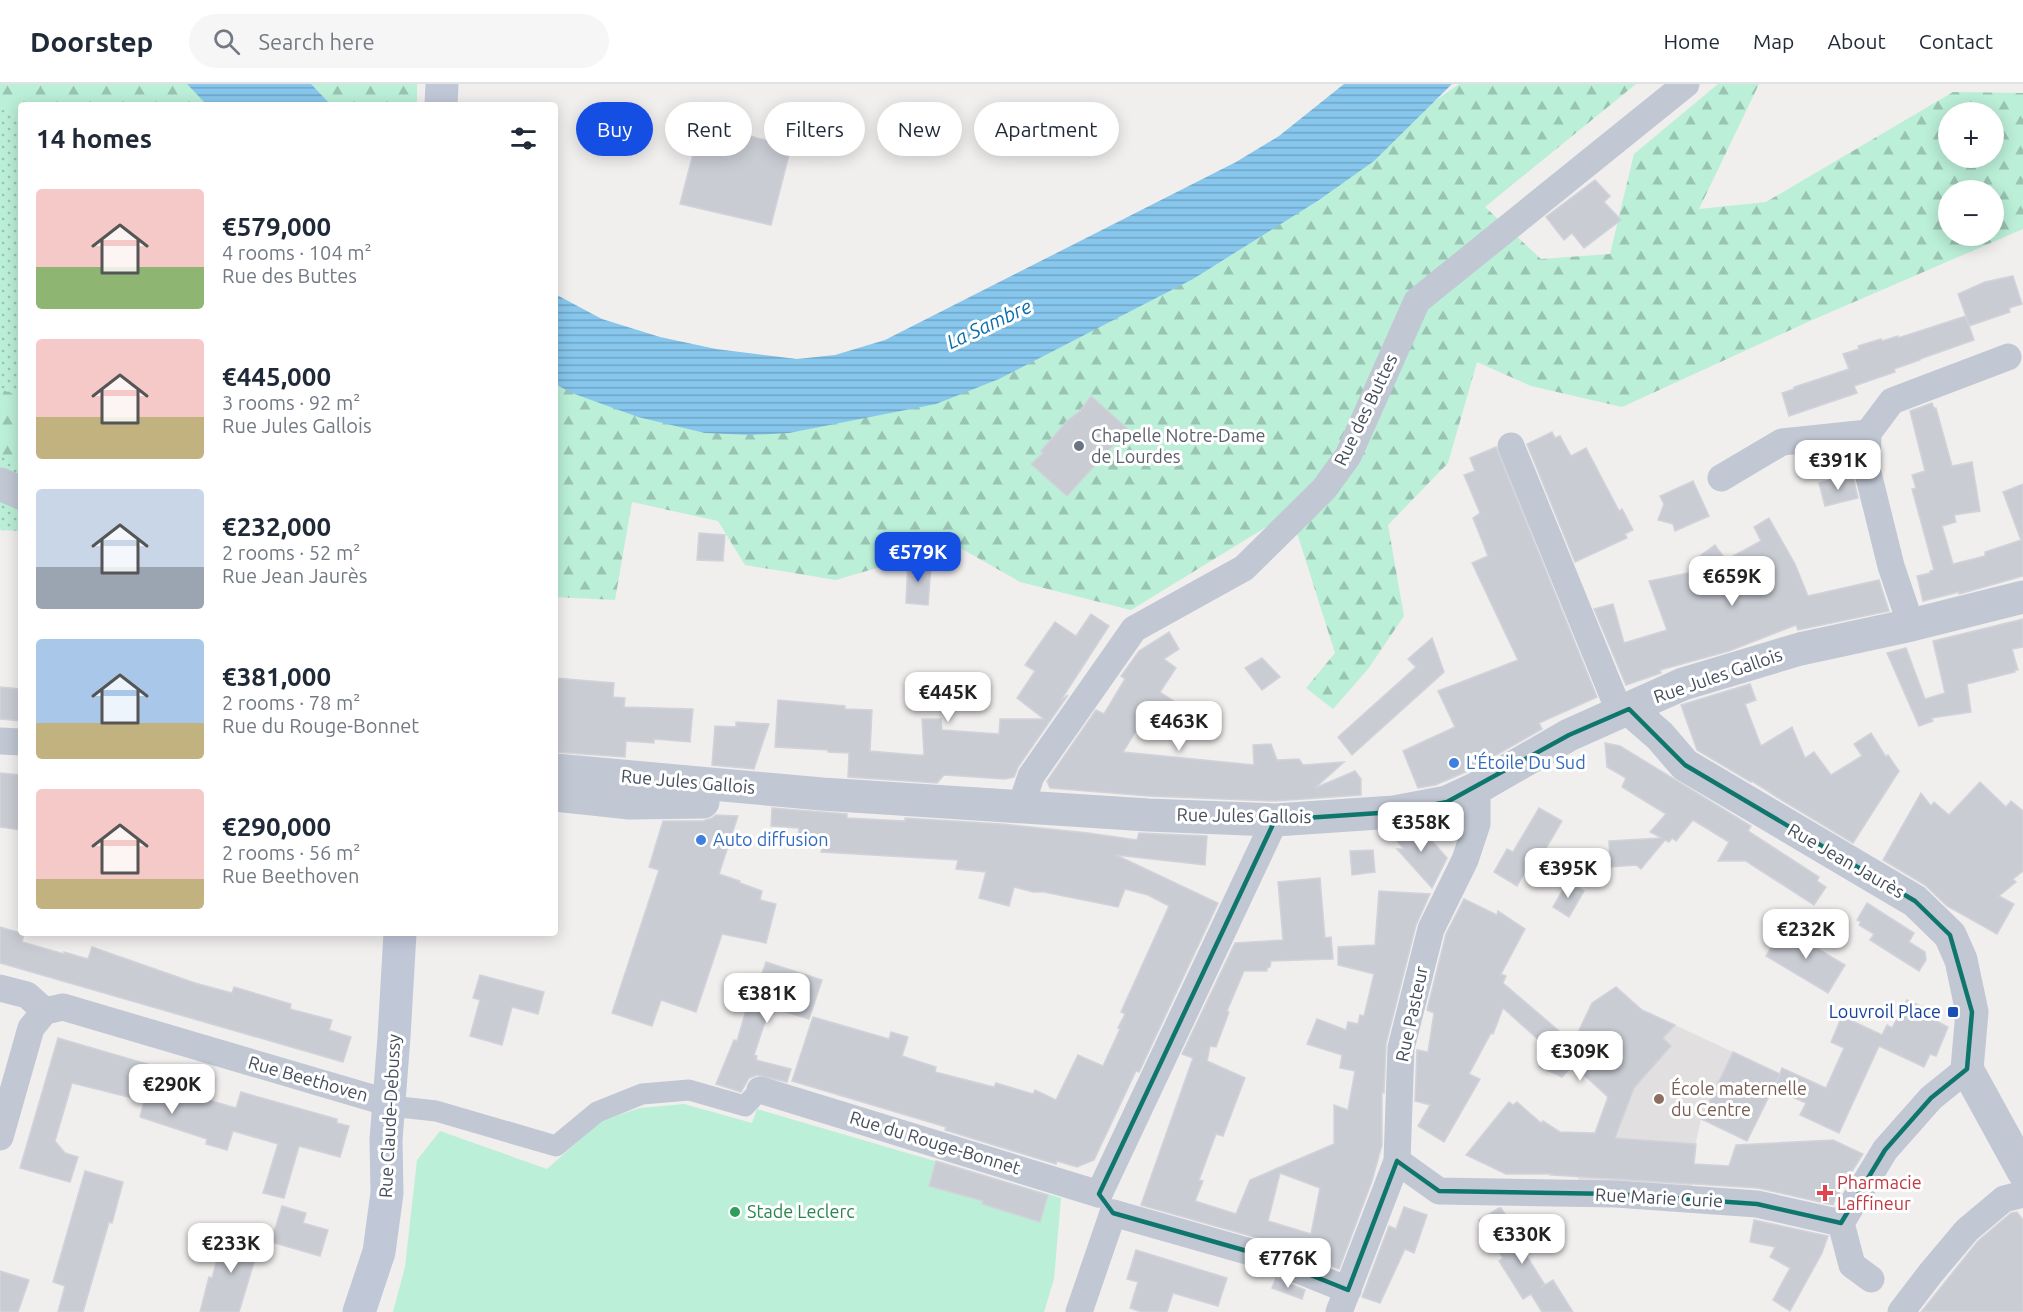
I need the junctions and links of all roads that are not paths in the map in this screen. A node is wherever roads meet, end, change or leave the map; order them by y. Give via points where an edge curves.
1 (442, 84) edge
2 (1686, 84) edge
3 (441, 102) edge
4 (2008, 357) dead end
5 (1868, 433) junction
6 (1511, 446) dead end
7 (1721, 478) dead end
8 (0, 482) edge
9 (18, 487) edge
10 (18, 491) edge
11 (2023, 597) edge
12 (1911, 625) junction
13 (1625, 711) junction
14 (0, 741) edge
15 (18, 742) edge
16 (561, 787) edge
17 (1477, 788) junction
18 (822, 794) junction
19 (1021, 806) junction
20 (1275, 820) junction
21 (400, 936) edge
22 (0, 988) edge
23 (45, 1011) junction
24 (1967, 1070) junction
25 (760, 1090) joint
26 (389, 1103) junction
27 (0, 1137) edge
28 (1396, 1161) junction
29 (2023, 1174) edge
30 (1106, 1203) junction
31 (1841, 1223) junction
32 (1870, 1279) dead end
33 (1343, 1301) edge
34 (356, 1307) edge
35 (1079, 1312) edge
36 (1901, 1312) edge

1 - 3 main road
2 - 19 street, Rue des Buttes via 1417,301 1348,456 1324,489 1244,568 1134,629 1031,776
4 - 5 street via 1892,401
5 - 7 street via 1782,442
5 - 12 street via 1867,469 1891,566
6 - 13 street, Rue Jean Jaurès
8 - 9 street
8 - 10 street
11 - 12 street, Rue Jules Gallois
12 - 13 street, Rue Jules Gallois via 1750,663 1683,684
13 - 17 street, Rue Jules Gallois via 1569,735
13 - 24 street, Rue Jean Jaurès via 1660,736 1685,765 1915,901 1950,935 1961,960 1972,1012
14 - 15 street
16 - 18 street, Rue Jules Gallois via 720,785
16 - 18 street, Rue Jules Gallois via 630,803
17 - 20 street, Rue Jules Gallois via 1447,802 1394,812
17 - 28 street, Rue Pasteur via 1477,824 1465,860 1431,929 1401,1048
18 - 19 street, Rue Jules Gallois
19 - 20 street, Rue Jules Gallois
20 - 30 street
21 - 26 main road, Rue Claude-Debussy
22 - 23 street via 27,995
23 - 26 street, Rue Beethoven via 63,1007
23 - 27 street via 31,1028
24 - 29 street
24 - 31 street via 1930,1098 1885,1150
25 - 26 street, Rue du Rouge-Bonnet via 745,1106 689,1090 642,1094 597,1112 556,1146 436,1111
25 - 30 street, Rue du Rouge-Bonnet
26 - 34 main road, Rue Claude-Debussy via 387,1193 379,1252
28 - 31 street, Rue Marie Curie via 1439,1191 1616,1194 1757,1204
28 - 33 street, Rue Pasteur
29 - 36 street via 2004,1199 1967,1230
30 - 33 street, Rue du Rouge-Bonnet via 1261,1255
30 - 35 street
31 - 32 street via 1852,1264

